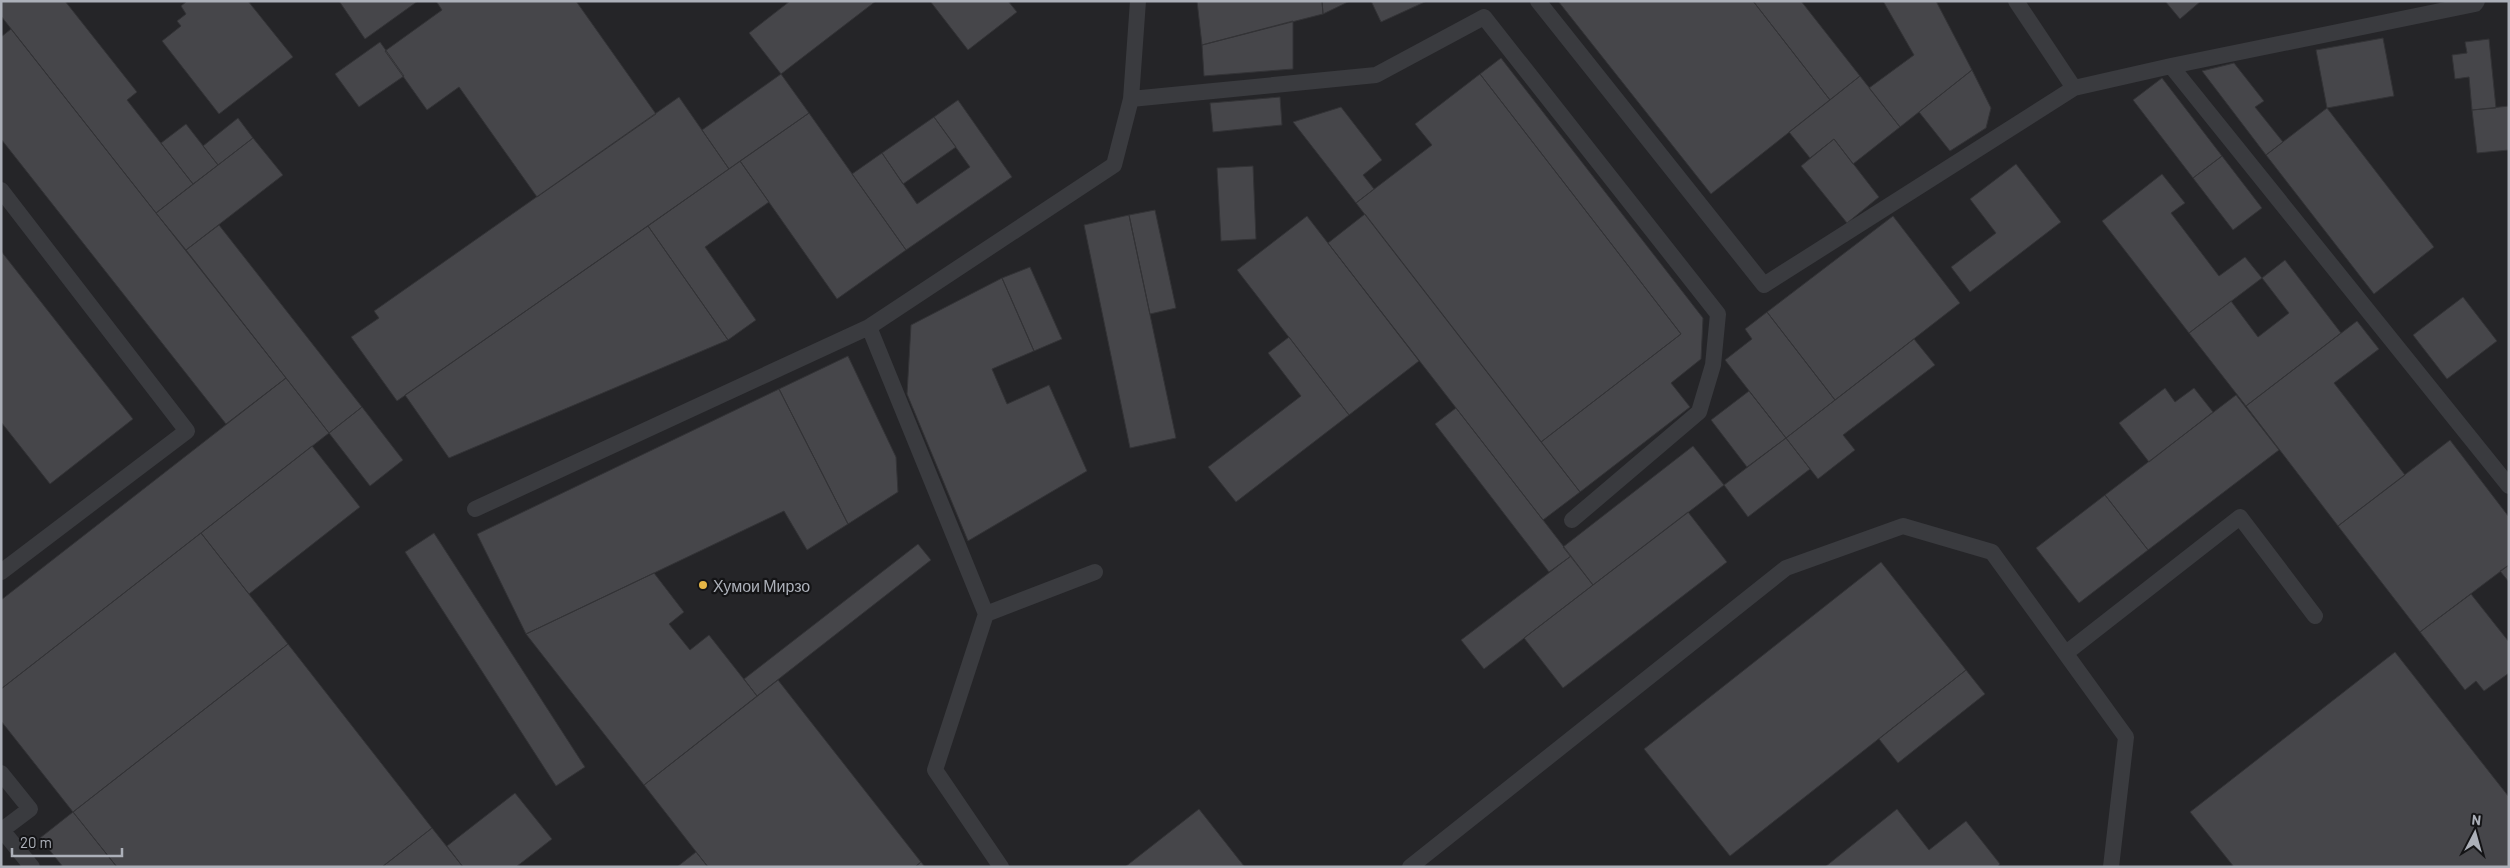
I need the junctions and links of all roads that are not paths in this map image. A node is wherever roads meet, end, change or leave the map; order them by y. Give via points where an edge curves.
1 (1138, 1) edge
2 (1538, 1) edge
3 (2016, 1) edge
4 (2478, 1) edge
5 (2171, 66) junction
6 (2074, 88) junction
7 (1131, 99) junction
8 (1, 190) edge
9 (869, 326) junction
10 (2509, 486) edge
11 (475, 509) dead end
12 (1572, 520) dead end
13 (1, 572) edge
14 (1095, 572) dead end
15 (986, 614) junction
16 (2315, 616) dead end
17 (2066, 654) junction
18 (3, 778) edge
19 (32, 867) edge
20 (1001, 867) edge
21 (1410, 867) edge
22 (2111, 867) edge

1 - 7 lane
2 - 6 lane via 1764,285
3 - 6 lane
4 - 5 lane
5 - 6 lane
5 - 10 lane
7 - 9 lane via 1114,165
7 - 12 lane via 1376,75 1484,16 1718,314 1713,365 1699,412
8 - 13 lane via 187,431
9 - 11 lane
9 - 15 lane
14 - 15 lane
15 - 20 lane via 935,770
16 - 17 lane via 2240,517
17 - 21 lane via 1992,552 1903,526 1786,568
17 - 22 lane via 2126,737
18 - 19 lane via 30,809 2,830

